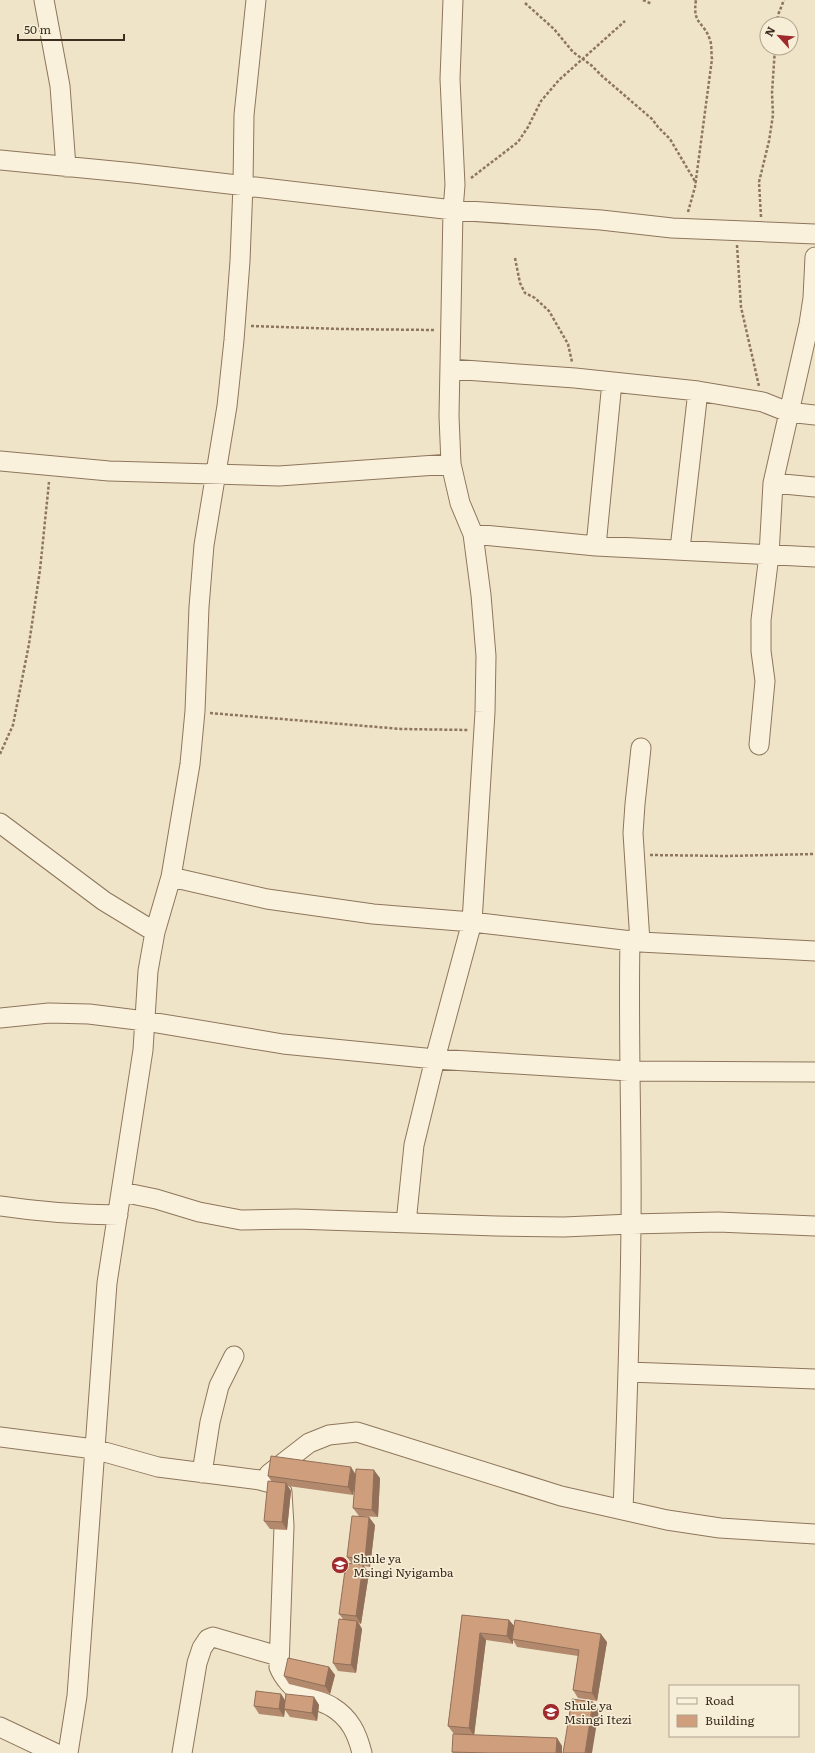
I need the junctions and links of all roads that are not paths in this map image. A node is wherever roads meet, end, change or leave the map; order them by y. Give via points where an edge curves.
1 (44, 0) edge
2 (256, 0) edge
3 (453, 0) edge
4 (0, 160) edge
5 (66, 167) junction
6 (244, 185) junction
7 (454, 201) junction
8 (815, 234) edge
9 (815, 257) edge
10 (450, 368) junction
11 (612, 382) junction
12 (698, 391) junction
13 (788, 412) junction
14 (815, 415) edge
15 (0, 461) edge
16 (451, 464) junction
17 (216, 474) junction
18 (774, 483) junction
19 (815, 487) edge
20 (473, 534) junction
21 (596, 546) junction
22 (680, 549) junction
23 (769, 555) junction
24 (815, 557) edge
25 (759, 745) dead end
26 (641, 748) dead end
27 (0, 822) edge
28 (170, 877) junction
29 (472, 922) junction
30 (155, 932) junction
31 (635, 941) junction
32 (815, 951) edge
33 (0, 1018) edge
34 (145, 1021) junction
35 (435, 1059) junction
36 (629, 1071) junction
37 (815, 1072) edge
38 (122, 1192) junction
39 (0, 1206) edge
40 (118, 1215) junction
41 (406, 1223) junction
42 (631, 1224) junction
43 (815, 1226) edge
44 (234, 1356) dead end
45 (628, 1372) junction
46 (815, 1378) edge
47 (0, 1437) edge
48 (94, 1449) junction
49 (202, 1473) junction
50 (260, 1480) junction
51 (623, 1508) junction
52 (815, 1534) edge
53 (278, 1656) junction
54 (0, 1727) edge
55 (55, 1753) edge
56 (68, 1753) edge
57 (182, 1753) edge
58 (362, 1753) edge

1 - 5 street via 60,86
2 - 6 street via 244,115
3 - 7 street via 450,79
4 - 5 street
5 - 6 street
6 - 7 street
6 - 17 street via 235,325
7 - 8 street via 684,228
7 - 10 street
9 - 13 street via 809,324 802,362
10 - 11 street
10 - 16 street
11 - 12 street
11 - 21 street
12 - 13 street via 763,402
12 - 22 street
13 - 14 street
13 - 18 street
15 - 17 street via 109,471
16 - 17 street via 279,476
16 - 20 street via 460,503
17 - 28 street via 204,545 190,764
18 - 19 street
18 - 23 street
20 - 21 street
20 - 29 street via 486,656
21 - 22 street
22 - 23 street
23 - 24 street
23 - 25 street via 761,620 761,651 765,681
26 - 31 street via 633,833 636,855
27 - 30 street via 104,901
28 - 29 street via 268,899 373,914
28 - 30 street
29 - 31 street
29 - 35 street
30 - 34 street via 148,971
31 - 32 street
31 - 36 street
33 - 34 street via 49,1012
34 - 35 street via 283,1044
34 - 38 street
35 - 36 street
35 - 41 street via 414,1145
36 - 37 street
36 - 42 street
38 - 40 street
38 - 41 street via 241,1220
39 - 40 street via 40,1212
40 - 48 street via 107,1283
41 - 42 street via 564,1227
42 - 43 street via 718,1222
42 - 45 street
44 - 49 street via 219,1386
45 - 46 street
45 - 51 street
47 - 48 street
48 - 49 street via 158,1467
48 - 56 street via 77,1696
49 - 50 street
50 - 51 street via 309,1443 329,1435 358,1432 561,1496
50 - 53 street via 271,1483 282,1492 284,1565
51 - 52 street via 667,1520 720,1528
53 - 57 street via 213,1637 208,1639 197,1663
53 - 58 street via 278,1667 294,1688 303,1695 331,1706 352,1725
54 - 55 street

